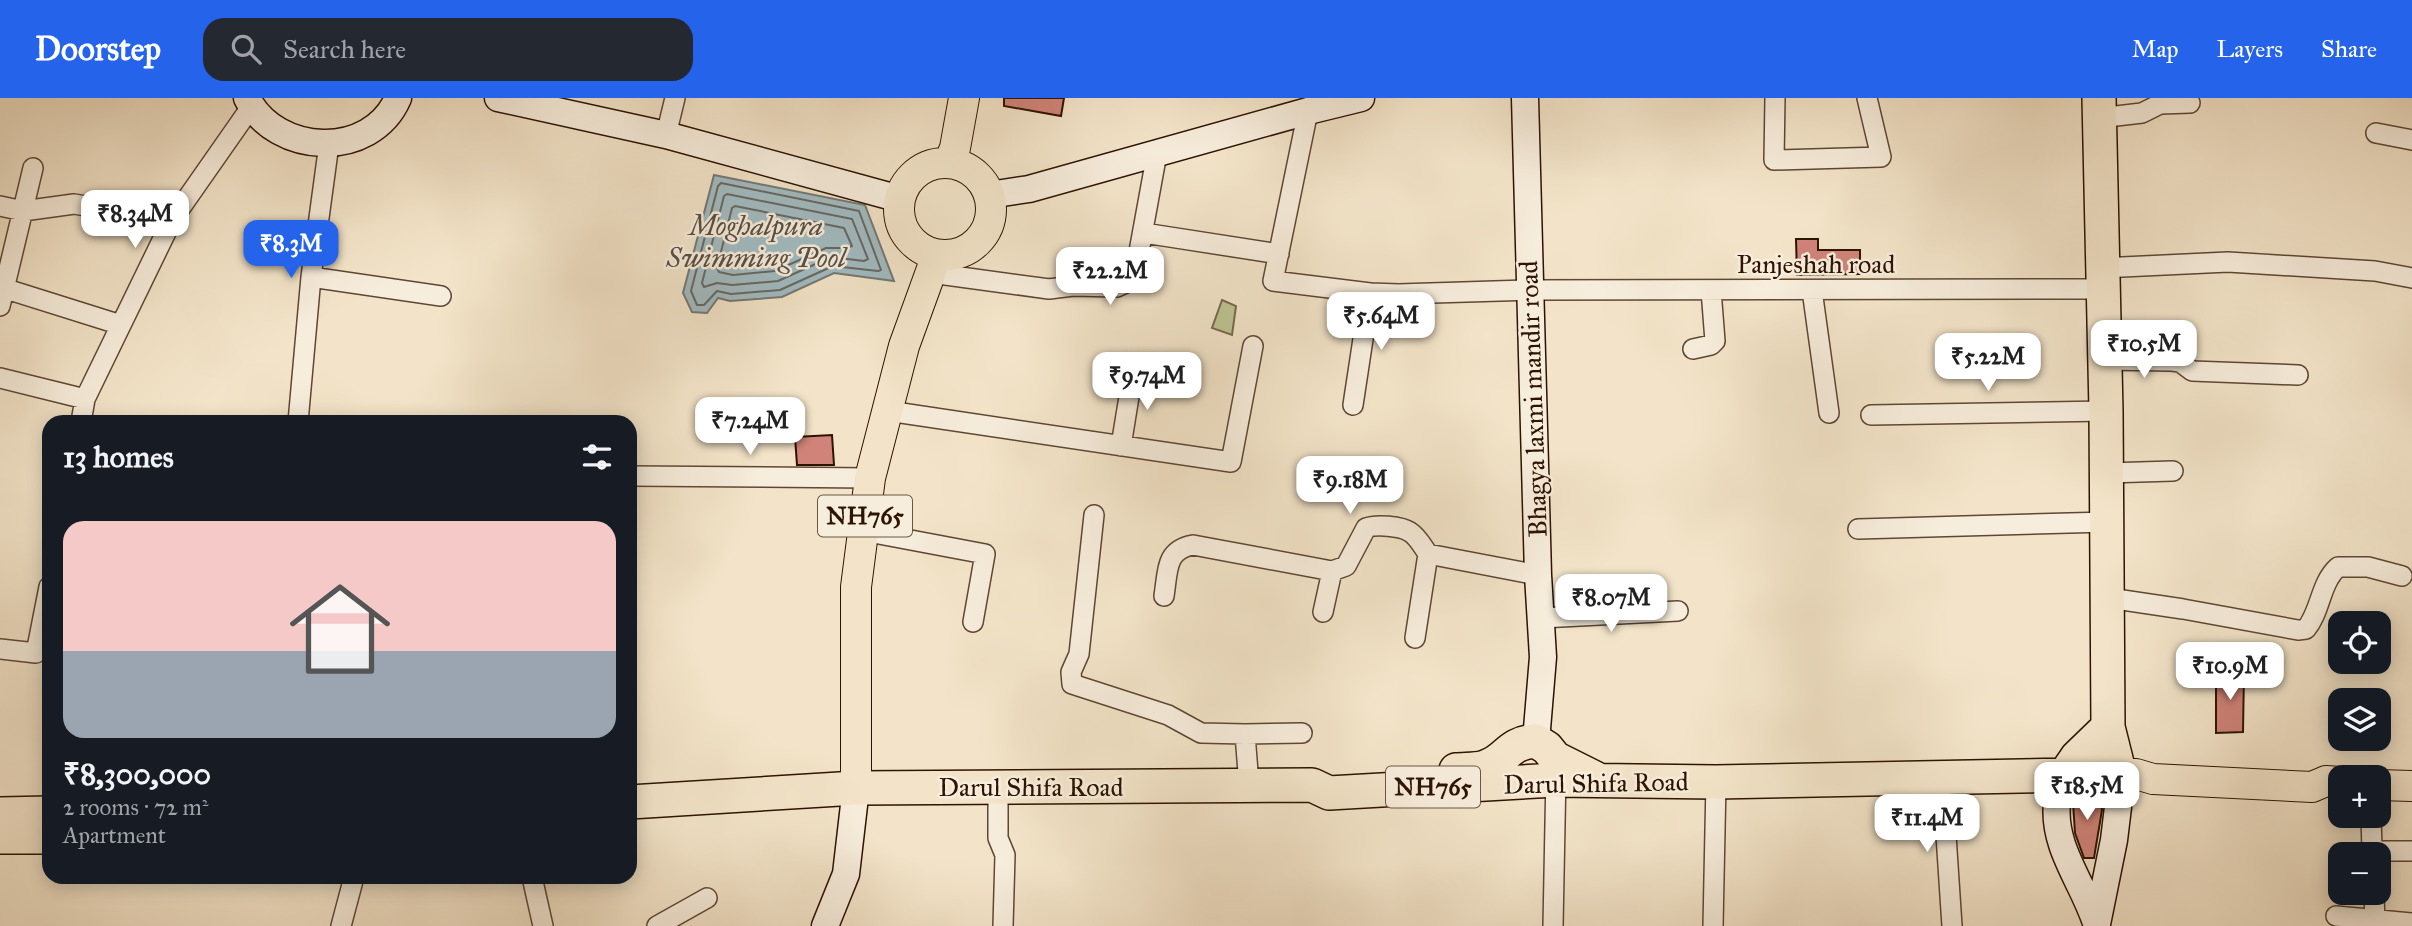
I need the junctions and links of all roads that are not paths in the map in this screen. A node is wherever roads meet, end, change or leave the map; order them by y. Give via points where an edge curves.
1 (398, 98) edge
2 (498, 98) edge
3 (676, 98) edge
4 (964, 98) edge
5 (1361, 98) edge
6 (1525, 98) edge
7 (1775, 98) edge
8 (1867, 98) edge
9 (249, 102) edge
10 (2190, 103) dead end
11 (2099, 108) edge
12 (1308, 111) junction
13 (2376, 133) dead end
14 (666, 135) junction
15 (2412, 140) edge
16 (329, 144) junction
17 (1157, 153) junction
18 (949, 163) junction
19 (33, 168) dead end
20 (989, 195) junction
21 (900, 199) junction
22 (0, 206) edge
23 (23, 211) junction
24 (172, 220) junction
25 (1144, 233) junction
26 (1279, 254) junction
27 (934, 264) junction
28 (311, 277) junction
29 (2102, 278) junction
30 (2412, 278) edge
31 (1530, 290) junction
32 (1711, 290) junction
33 (1812, 290) junction
34 (1370, 293) junction
35 (1, 294) edge
36 (441, 296) dead end
37 (121, 325) junction
38 (1253, 346) dead end
39 (1693, 349) dead end
40 (2105, 360) junction
41 (1133, 372) dead end
42 (2298, 375) dead end
43 (0, 378) edge
44 (85, 399) junction
45 (1353, 405) dead end
46 (887, 411) junction
47 (2106, 411) junction
48 (1829, 413) dead end
49 (82, 415) edge
50 (299, 415) edge
51 (1871, 415) dead end
52 (1121, 446) junction
53 (2173, 471) dead end
54 (2107, 472) junction
55 (637, 476) edge
56 (870, 478) junction
57 (1094, 515) dead end
58 (2107, 522) junction
59 (1858, 529) dead end
60 (863, 531) junction
61 (1428, 554) junction
62 (1332, 571) junction
63 (1538, 575) junction
64 (2402, 576) dead end
65 (1164, 596) dead end
66 (2109, 598) junction
67 (1678, 611) dead end
68 (1323, 612) dead end
69 (1541, 618) junction
70 (973, 622) dead end
71 (1415, 638) dead end
72 (0, 649) edge
73 (42, 652) edge
74 (2108, 727) junction
75 (1302, 733) dead end
76 (1245, 734) junction
77 (1549, 760) junction
78 (2126, 774) junction
79 (2064, 776) junction
80 (1936, 778) junction
81 (1716, 782) junction
82 (2326, 783) edge
83 (1248, 785) junction
84 (1312, 785) junction
85 (2391, 785) edge
86 (2412, 786) edge
87 (998, 787) junction
88 (856, 788) junction
89 (637, 802) edge
90 (42, 813) edge
91 (0, 814) edge
92 (42, 836) edge
93 (0, 837) edge
94 (2412, 851) edge
95 (2391, 852) edge
96 (352, 884) edge
97 (534, 884) edge
98 (707, 898) dead end
99 (2374, 905) edge
100 (2336, 916) dead end
101 (2375, 923) edge
102 (2412, 923) edge
103 (2097, 925) edge
104 (341, 926) edge
105 (543, 926) edge
106 (657, 926) edge
107 (825, 926) edge
108 (1003, 926) edge
109 (1553, 926) edge
110 (1713, 926) edge
111 (1952, 926) edge

1 - 16 street via 378,124 355,138
2 - 14 street
3 - 14 street
4 - 18 main road
5 - 12 street
6 - 31 street, Bhagya laxmi mandir road
7 - 8 street via 1774,160 1881,157
9 - 16 street via 272,128 299,141
9 - 24 street
10 - 11 street via 2160,104 2142,113
11 - 29 highway
12 - 17 street
12 - 26 street
13 - 15 street
14 - 21 street
16 - 28 street
17 - 20 street via 1029,189
17 - 25 street
18 - 20 main road via 981,179
18 - 21 main road via 931,165 915,174
19 - 23 street
20 - 27 main road via 992,213 987,231 976,245
21 - 27 main road via 901,224
22 - 23 street
23 - 24 street via 74,204
23 - 35 street
24 - 37 street
25 - 26 street
25 - 27 street via 1134,279 1117,288 1049,289
26 - 34 street, Panjeshah road via 1273,281
27 - 46 main road, NH765 via 904,346
28 - 36 street
28 - 50 street
29 - 30 street, Panjeshah road via 2228,262 2375,271
29 - 33 street, Panjeshah road
29 - 40 highway
31 - 32 street, Panjeshah road
31 - 34 street, Panjeshah road
31 - 63 street, Bhagya laxmi mandir road
32 - 33 street, Panjeshah road
32 - 39 street via 1715,341
33 - 48 street
34 - 45 street
35 - 37 street
37 - 44 street
38 - 52 street via 1231,462
40 - 42 street via 2172,360 2192,371
40 - 47 highway
41 - 52 street
43 - 44 street
44 - 49 street
46 - 52 street
46 - 56 main road, NH765
47 - 51 street
47 - 54 highway
53 - 54 street
54 - 58 highway
55 - 56 street
56 - 60 main road, NH765
57 - 76 street via 1072,684 1168,715 1201,733
58 - 59 street
58 - 66 highway
60 - 70 street via 985,554
60 - 88 main road, NH765 via 856,587
61 - 62 street via 1407,530 1372,526 1363,532 1346,566
61 - 63 street
61 - 71 street
62 - 65 street via 1194,545 1180,547 1171,556
62 - 68 street
63 - 69 street, Bhagya laxmi mandir road
64 - 66 street via 2368,567 2338,566 2318,598 2311,622 2298,630
66 - 74 highway
67 - 69 street
69 - 77 street, Bhagya laxmi mandir road
72 - 73 street
74 - 78 highway via 2116,763
74 - 79 highway
75 - 76 street
76 - 83 street
77 - 81 highway, Darul Shifa Road / NH765 via 1601,781
77 - 84 highway, Darul Shifa Road / NH765 via 1329,793
77 - 84 highway, NH765 via 1518,743 1484,768 1330,777
77 - 109 street
78 - 79 highway, Darul Shifa Road / NH765
78 - 82 main road via 2153,766 2314,771
78 - 103 street
79 - 80 highway, Darul Shifa Road / NH765
79 - 103 street via 2057,825
80 - 81 highway, Darul Shifa Road / NH765
80 - 111 street via 1946,835
81 - 110 street
83 - 84 highway, Darul Shifa Road / NH765
83 - 87 highway, Darul Shifa Road / NH765
85 - 86 main road
87 - 88 highway, Darul Shifa Road / NH765
87 - 108 street via 998,838 1005,855
88 - 89 highway, Darul Shifa Road
88 - 107 street via 846,874
90 - 91 highway
92 - 93 highway
94 - 95 street
96 - 104 street
97 - 105 street
98 - 106 street
99 - 101 street
100 - 101 street
101 - 102 street

